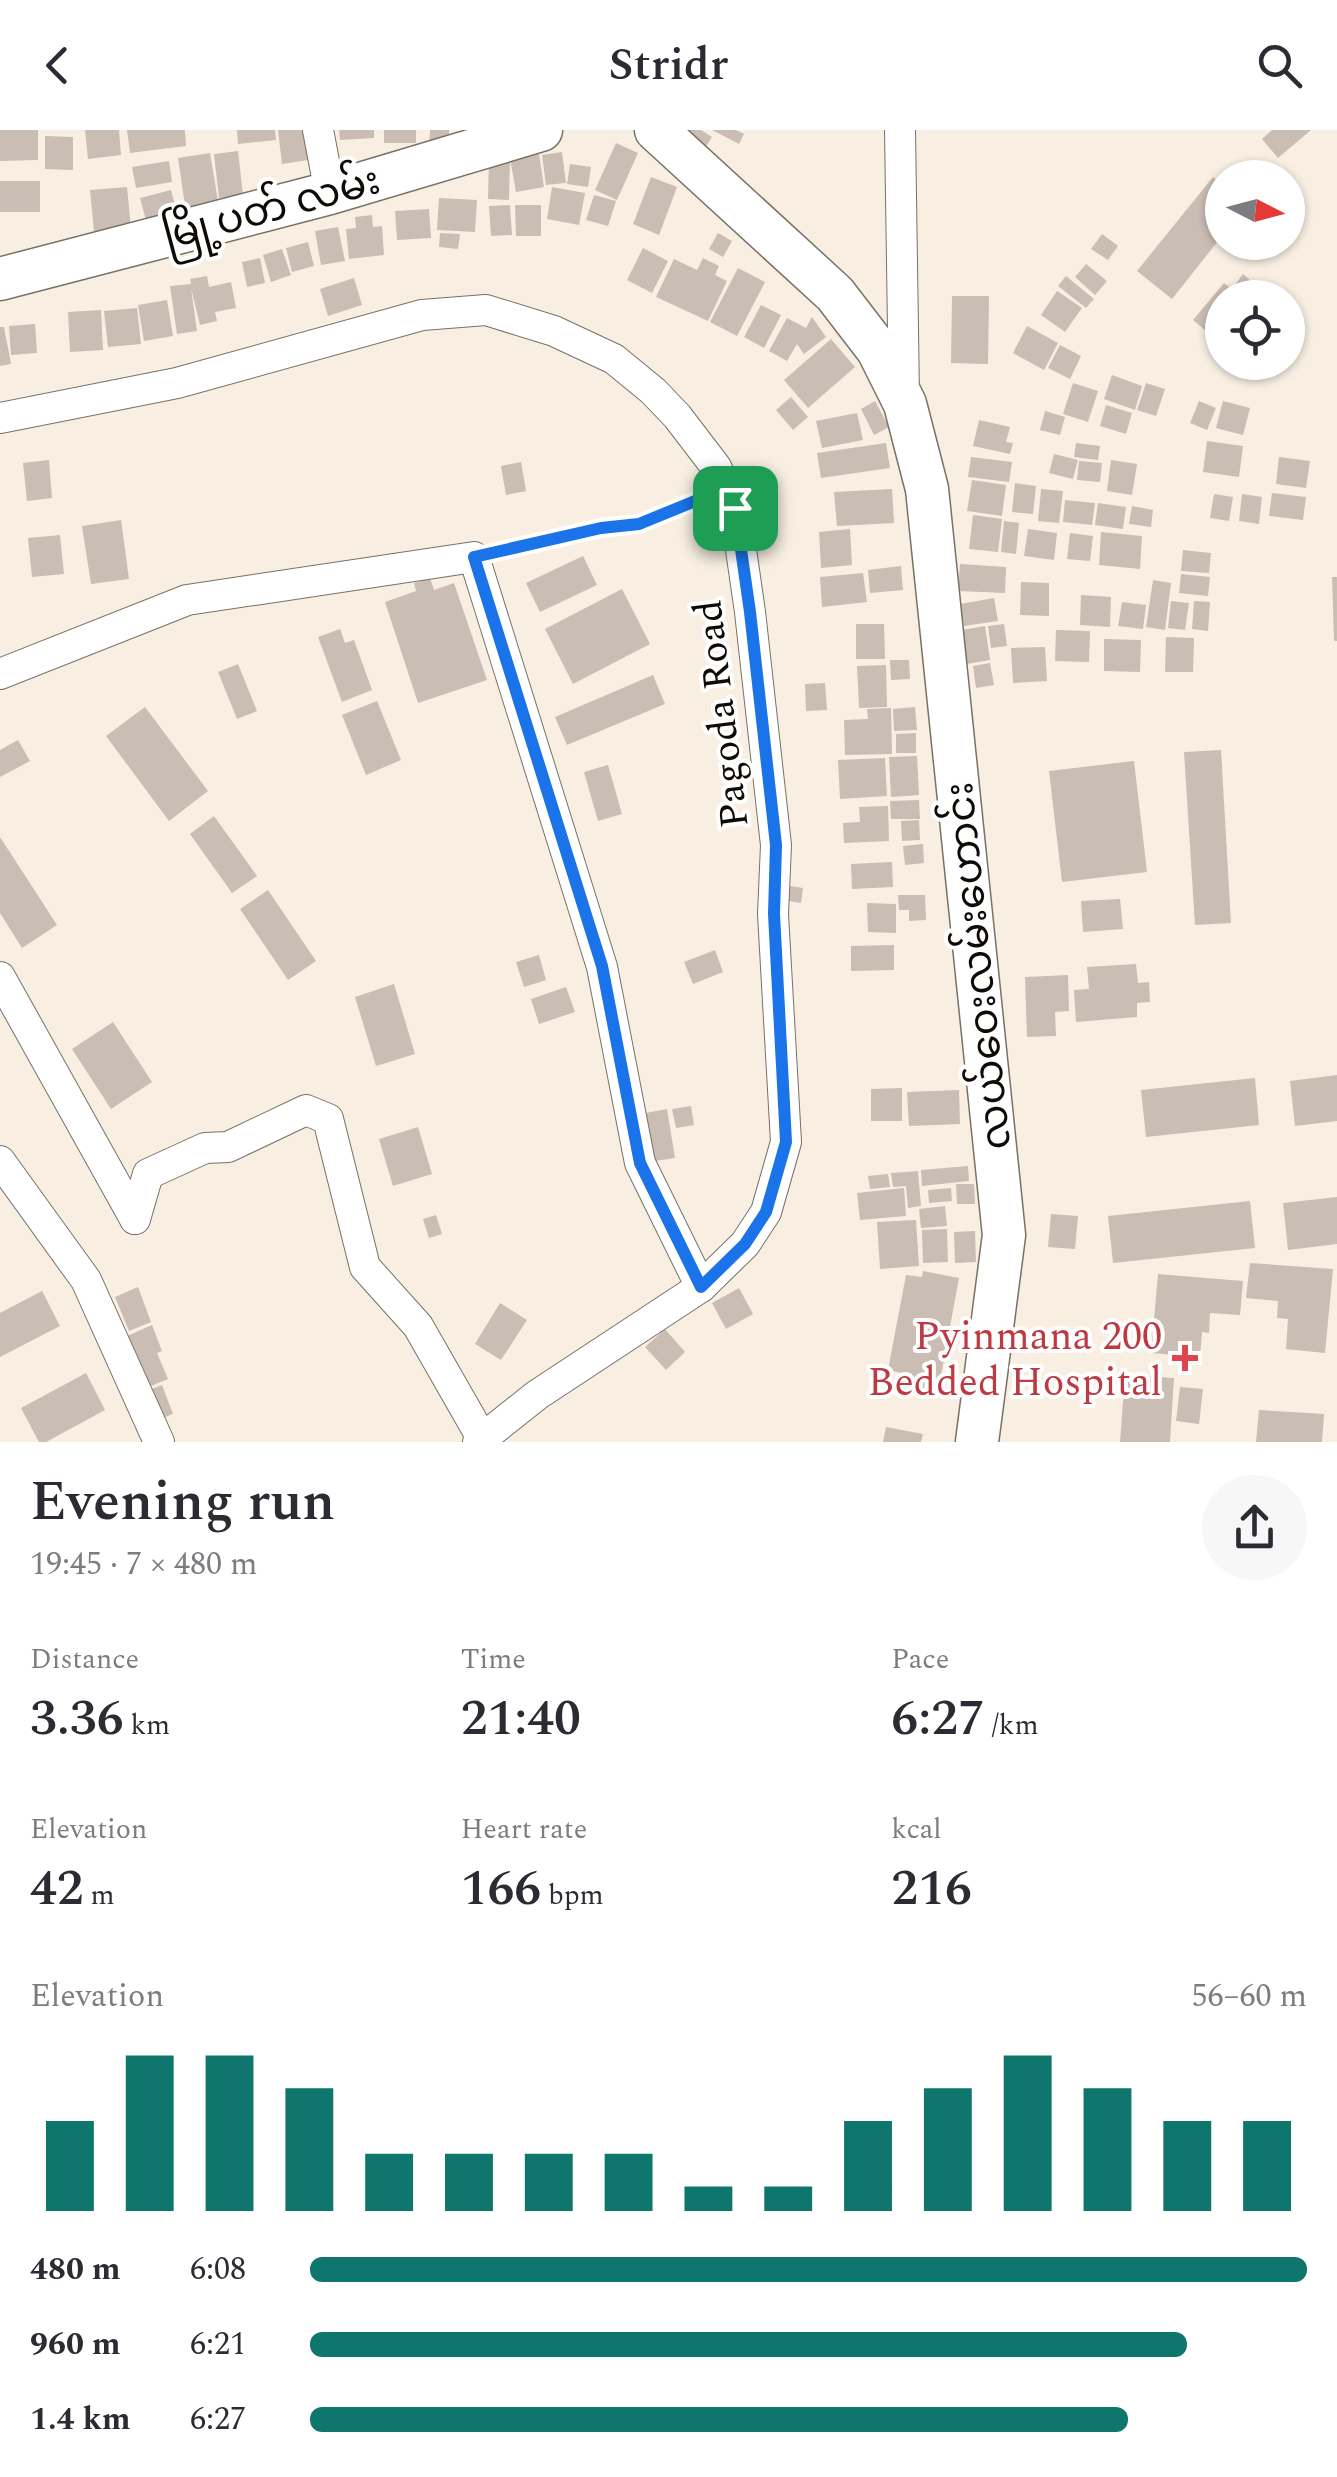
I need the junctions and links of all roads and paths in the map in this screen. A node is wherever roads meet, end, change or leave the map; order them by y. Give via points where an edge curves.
1 (318, 130) edge
2 (542, 130) edge
3 (656, 130) edge
4 (900, 130) edge
5 (330, 192) junction
6 (0, 279) edge
7 (904, 404) junction
8 (0, 418) edge
9 (735, 508) junction
10 (474, 557) junction
11 (0, 674) edge
12 (0, 977) edge
13 (0, 1161) edge
14 (701, 1287) junction
15 (480, 1440) edge
16 (159, 1442) edge
17 (977, 1442) edge

1 - 5 street
2 - 5 street, မြို့ပတ် လမ်း
3 - 7 street, လယ်ဝေးလမ်းဟောင်း via 835,294 878,350
4 - 7 street
5 - 6 street, မြို့ပတ် လမ်း
7 - 17 street, လယ်ဝေးလမ်းဟောင်း via 926,489 1004,1235
8 - 9 street, Pagoda Road via 177,383 422,314 486,310 554,330 614,360 653,390 716,467
9 - 10 path via 700,499 639,524
9 - 14 street, Pagoda Road via 776,845 786,1142 766,1212 745,1244
10 - 11 street via 187,600
10 - 14 street via 602,966 640,1163
12 - 15 street via 135,1219 148,1174 206,1148 228,1147 306,1110 328,1119 365,1267 418,1326
13 - 16 street via 86,1280
14 - 15 street, Pagoda Road

